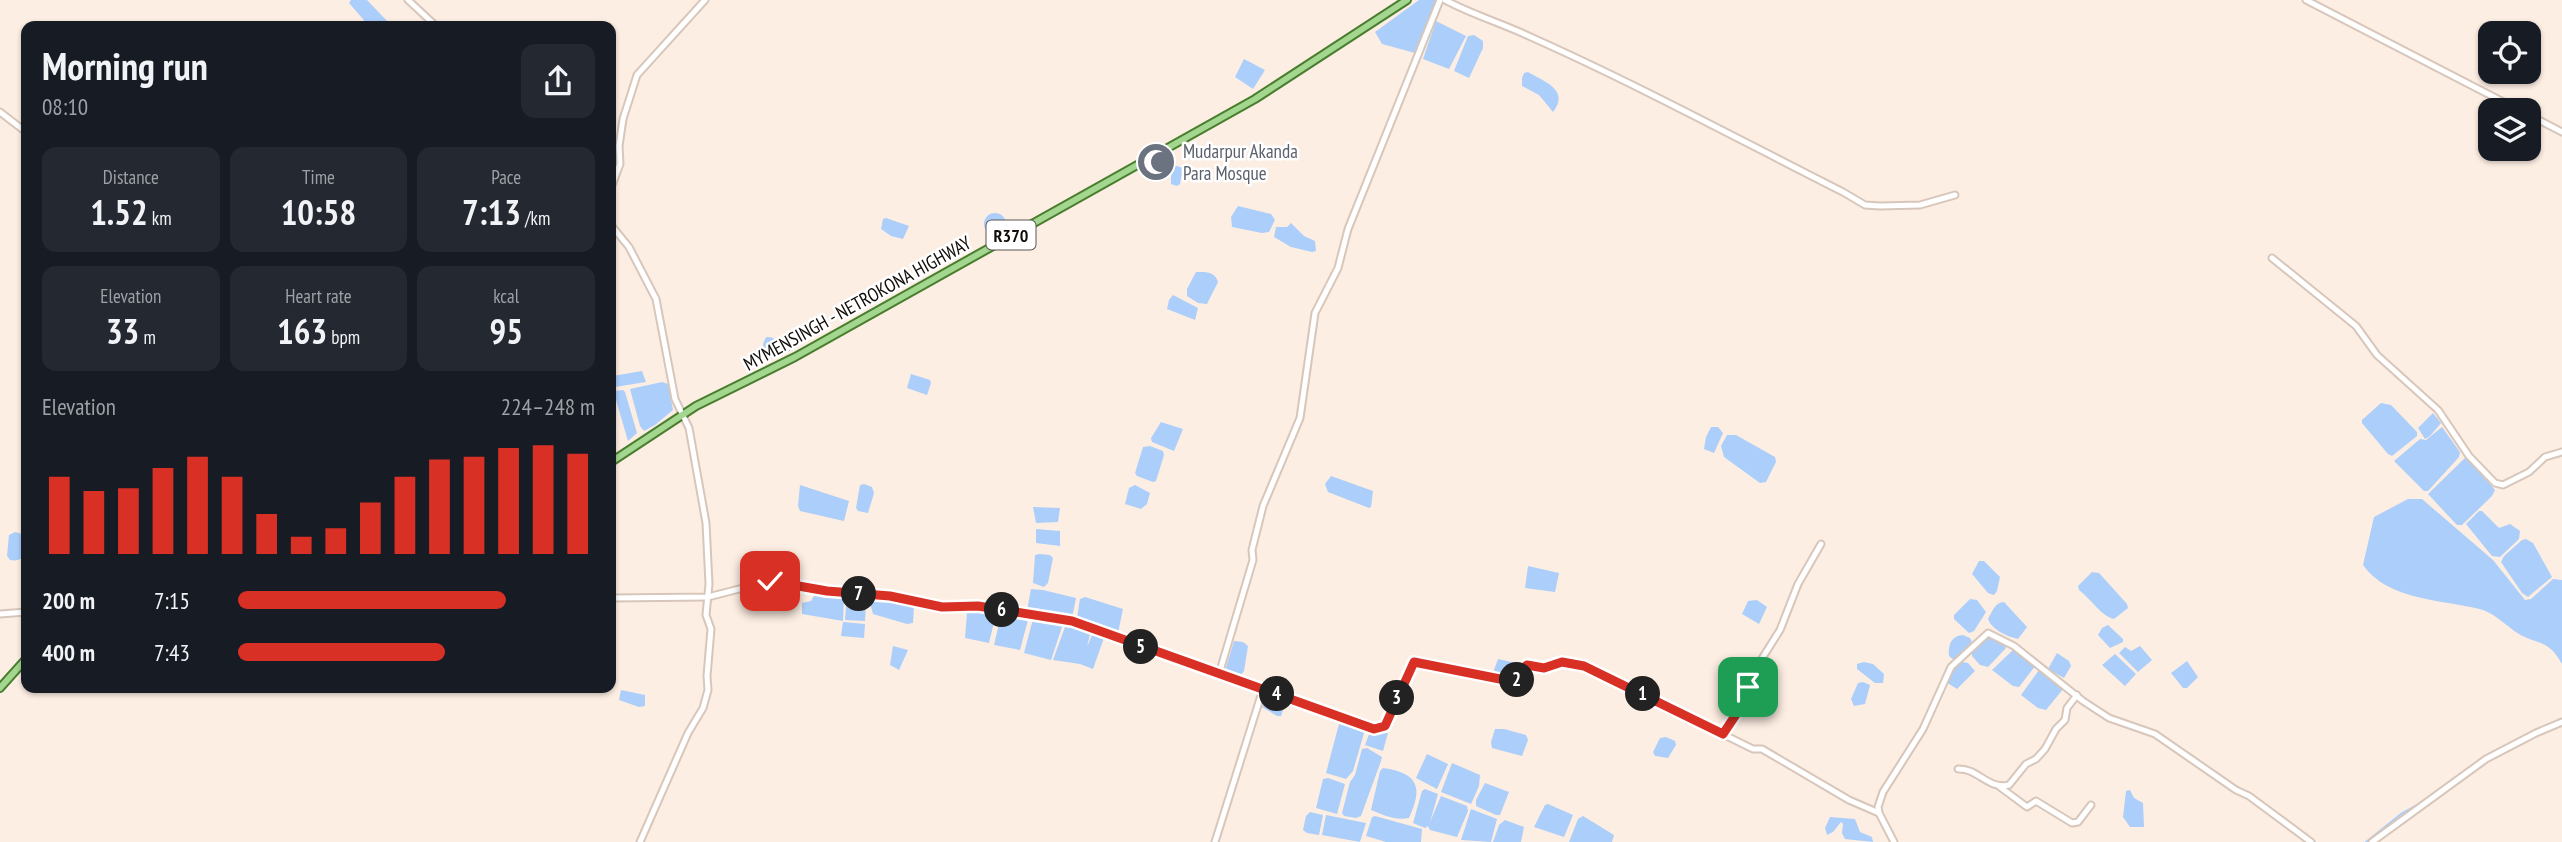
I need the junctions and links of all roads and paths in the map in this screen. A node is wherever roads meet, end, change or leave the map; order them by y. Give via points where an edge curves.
1 (408, 0) edge
2 (705, 0) edge
3 (1407, 0) edge
4 (1443, 0) edge
5 (2306, 0) edge
6 (431, 21) edge
7 (2496, 98) edge
8 (0, 112) edge
9 (2541, 121) edge
10 (21, 128) edge
11 (2562, 132) edge
12 (616, 176) edge
13 (1955, 195) dead end
14 (616, 231) edge
15 (2272, 258) dead end
16 (682, 415) junction
17 (2562, 452) edge
18 (616, 459) edge
19 (1821, 544) dead end
20 (708, 597) junction
21 (616, 598) edge
22 (21, 612) edge
23 (0, 614) edge
24 (21, 665) edge
25 (1219, 674) junction
26 (0, 688) edge
27 (1263, 690) junction
28 (2077, 695) junction
29 (2562, 722) edge
30 (1723, 734) junction
31 (1958, 769) dead end
32 (2000, 787) junction
33 (2091, 805) dead end
34 (1879, 813) junction
35 (640, 842) edge
36 (1215, 842) edge
37 (1894, 842) edge
38 (2311, 842) edge
39 (2372, 842) edge

1 - 6 street
2 - 12 street via 637,75 623,119 621,164
3 - 16 main road, MYMENSINGH - NETROKONA HIGHWAY / R370 via 1255,99 795,357
4 - 13 street via 1532,37 1865,205 1920,205
4 - 25 street via 1348,229 1338,268 1315,313 1300,418 1263,506 1253,560
5 - 7 street
8 - 10 street
9 - 11 street
14 - 16 street via 656,299
15 - 17 street via 2356,326 2377,355 2438,410 2469,456 2495,483 2503,485
16 - 18 main road, MYMENSINGH - NETROKONA HIGHWAY / R370
16 - 20 street via 689,428 706,523
19 - 30 street via 1798,584 1780,630 1751,676 1741,707
20 - 21 street
20 - 25 street via 770,581 942,607 978,606 1072,621
20 - 35 street via 708,690
22 - 23 street
24 - 26 main road
25 - 27 street
27 - 30 street via 1374,729 1385,726 1414,662 1510,681 1520,679 1524,666 1544,668 1562,662 1611,677
27 - 36 street
28 - 32 street via 2045,749 2009,785
28 - 34 street via 2014,646 1984,634 1951,667 1923,729 1882,792
28 - 38 street via 2109,718 2155,734
29 - 39 street via 2486,759
30 - 34 street via 1762,749
31 - 32 street
32 - 33 street via 2026,807 2038,802 2071,823 2078,822
34 - 37 street

